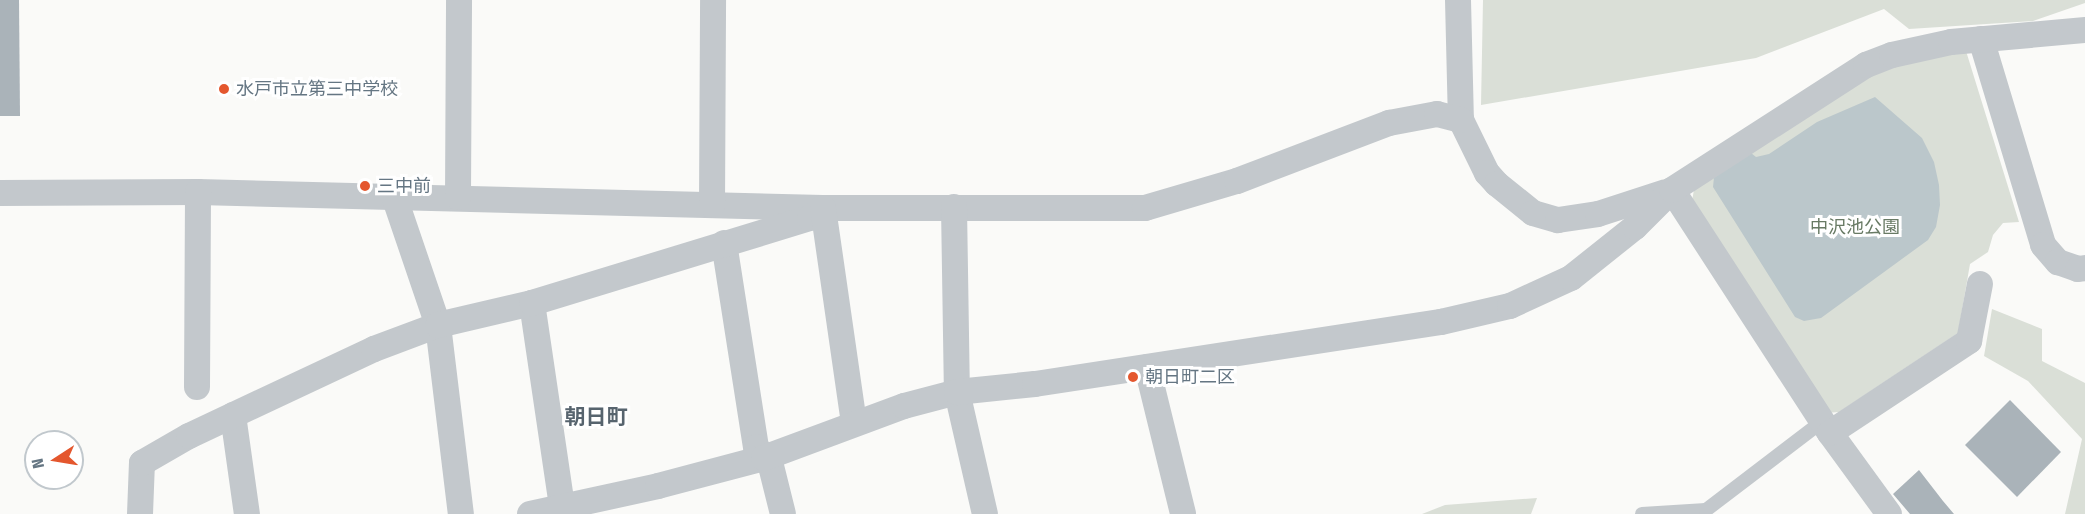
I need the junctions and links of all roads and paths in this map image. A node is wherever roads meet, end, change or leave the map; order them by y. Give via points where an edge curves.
1 (459, 0) edge
2 (713, 0) edge
3 (1458, 0) edge
4 (2085, 30) edge
5 (1981, 39) junction
6 (1461, 120) junction
7 (1672, 190) junction
8 (198, 192) junction
9 (0, 193) edge
10 (393, 196) junction
11 (458, 197) junction
12 (712, 205) junction
13 (954, 207) junction
14 (823, 208) junction
15 (724, 243) junction
16 (2085, 268) edge
17 (1980, 284) dead end
18 (532, 303) junction
19 (438, 325) junction
20 (1147, 367) junction
21 (197, 387) dead end
22 (957, 392) junction
23 (233, 415) junction
24 (854, 424) junction
25 (1827, 427) junction
26 (764, 458) junction
27 (562, 506) junction
28 (140, 514) edge
29 (247, 514) edge
30 (461, 514) edge
31 (530, 514) edge
32 (783, 514) edge
33 (985, 514) edge
34 (1183, 514) edge
35 (1642, 514) edge
36 (1889, 514) edge

1 - 11 street
2 - 12 street
3 - 6 street
4 - 5 street
5 - 7 street via 1892,55 1866,65
5 - 16 street via 2043,245 2058,262
6 - 7 street via 1497,184 1545,218 1598,214
6 - 13 street via 1437,114 1389,123 1237,181 1145,208
7 - 20 street via 1635,227 1571,278 1510,306 1441,321
7 - 25 street
8 - 9 street
8 - 10 street
8 - 21 street
10 - 11 street
10 - 19 street
11 - 12 street
12 - 14 street
13 - 14 street
13 - 22 street
14 - 15 street via 810,218
14 - 24 street
15 - 18 street
15 - 26 street via 756,447
17 - 25 street via 1969,341
18 - 19 street
18 - 27 street
19 - 23 street via 374,349
19 - 30 street
20 - 22 street
20 - 34 street
22 - 24 street
22 - 33 street
23 - 28 street via 142,463
23 - 29 street
24 - 26 street
25 - 35 lane via 1706,510
25 - 36 street
26 - 27 street
26 - 32 street via 771,466
27 - 31 street

